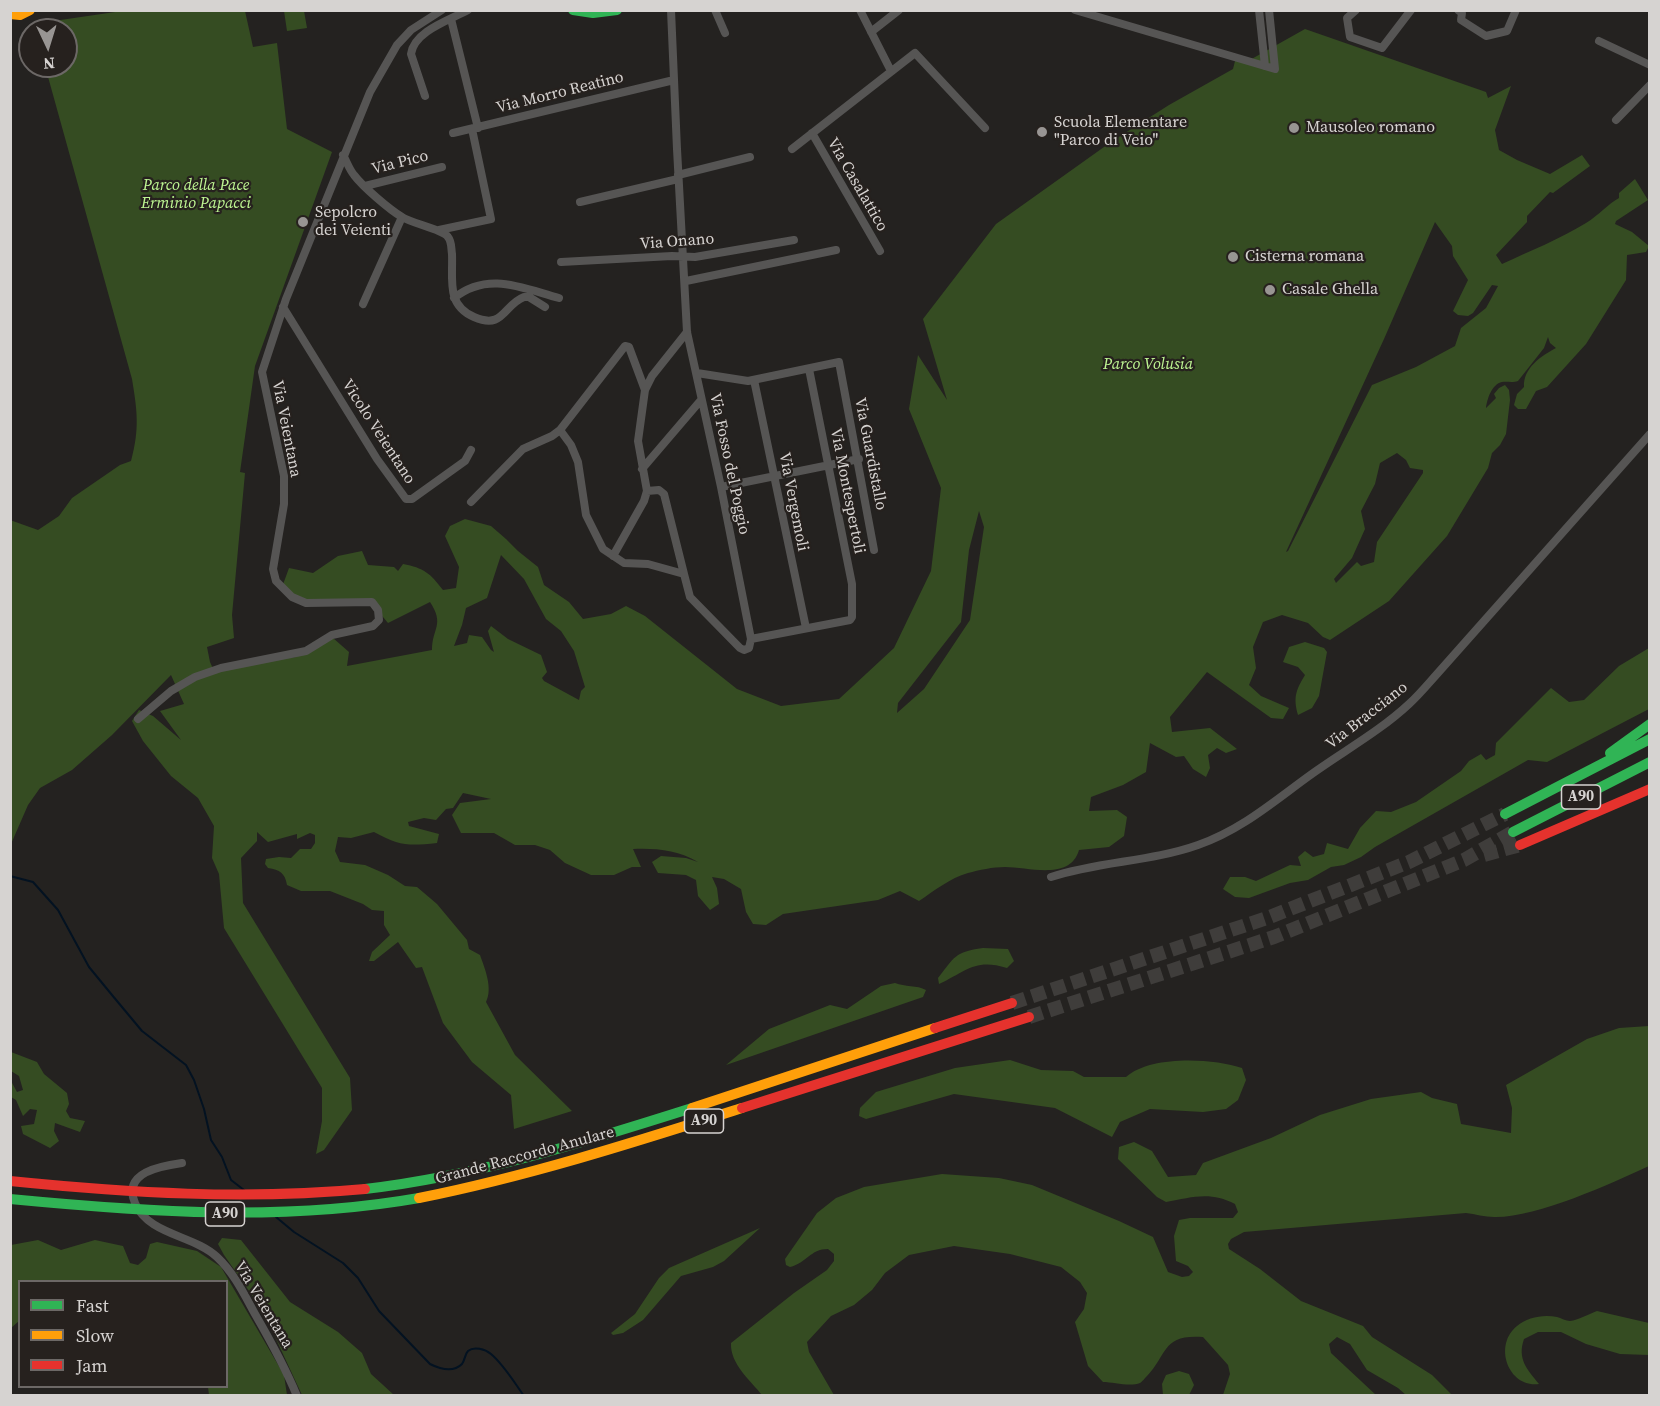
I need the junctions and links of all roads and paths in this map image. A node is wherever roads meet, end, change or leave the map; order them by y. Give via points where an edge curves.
1 (442, 10) edge
2 (468, 10) edge
3 (573, 10) edge
4 (617, 10) edge
5 (672, 10) edge
6 (715, 10) edge
7 (860, 10) edge
8 (898, 10) edge
9 (1075, 10) edge
10 (1259, 10) edge
11 (1269, 10) edge
12 (1356, 10) edge
13 (1411, 10) edge
14 (1458, 10) edge
15 (1516, 10) edge
16 (30, 11) edge
17 (10, 14) edge
18 (451, 19) junction
19 (871, 32) junction
20 (725, 33) dead end
21 (1599, 41) dead end
22 (1650, 65) edge
23 (1265, 66) junction
24 (891, 71) junction
25 (674, 80) junction
26 (1650, 85) edge
27 (425, 96) dead end
28 (1616, 120) dead end
29 (475, 128) junction
30 (985, 128) dead end
31 (453, 133) dead end
32 (812, 133) junction
33 (792, 149) dead end
34 (343, 155) junction
35 (750, 157) dead end
36 (442, 167) dead end
37 (678, 177) junction
38 (365, 186) junction
39 (580, 202) dead end
40 (402, 217) junction
41 (439, 231) junction
42 (794, 240) dead end
43 (836, 250) dead end
44 (880, 251) dead end
45 (684, 257) junction
46 (561, 262) dead end
47 (686, 281) junction
48 (454, 298) junction
49 (559, 298) dead end
50 (363, 304) dead end
51 (545, 307) dead end
52 (283, 308) junction
53 (687, 332) junction
54 (808, 369) junction
55 (697, 373) junction
56 (754, 380) junction
57 (645, 390) junction
58 (701, 400) junction
59 (560, 430) junction
60 (1650, 434) edge
61 (471, 450) dead end
62 (858, 459) junction
63 (828, 466) junction
64 (642, 469) junction
65 (775, 476) junction
66 (721, 487) junction
67 (647, 491) junction
68 (471, 501) dead end
69 (874, 550) dead end
70 (613, 556) junction
71 (684, 574) junction
72 (806, 628) junction
73 (751, 639) junction
74 (138, 719) dead end
75 (1650, 724) edge
76 (1650, 740) edge
77 (1650, 762) edge
78 (1576, 777) junction
79 (1650, 789) edge
80 (1505, 814) tunnel mouth
81 (1513, 832) tunnel mouth
82 (1520, 845) tunnel mouth
83 (1051, 877) dead end
84 (1012, 1003) tunnel mouth
85 (1029, 1017) tunnel mouth
86 (182, 1163) dead end
87 (10, 1181) edge
88 (10, 1199) edge
89 (297, 1395) edge

1 - 34 street, Via Veientana via 411,30 397,45 370,92
2 - 18 street
3 - 4 main road
5 - 25 street, Via Fosso del Poggio
6 - 20 street
7 - 19 street
8 - 19 street
9 - 23 street
10 - 23 street
11 - 23 street via 1275,69
12 - 13 street via 1347,18 1350,37 1382,48
14 - 15 street via 1462,12 1461,20 1486,36 1508,31
16 - 17 main road
18 - 27 street via 425,34 411,49
18 - 29 street
19 - 24 street
21 - 22 street
24 - 30 street via 915,53
24 - 32 street
25 - 29 street, Via Morro Reatino
25 - 37 street, Via Fosso del Poggio
26 - 28 street
29 - 31 street, Via Morro Reatino
29 - 41 street via 491,219
32 - 33 street
32 - 44 street, Via Casalattico
34 - 38 street
34 - 52 street, Via Veientana
35 - 37 street
36 - 38 street, Via Pico
37 - 39 street
37 - 45 street, Via Fosso del Poggio
38 - 40 street
40 - 41 street
40 - 50 street
41 - 48 street via 451,242
42 - 45 street, Via Onano
43 - 47 street
45 - 46 street, Via Onano
45 - 47 street, Via Fosso del Poggio
47 - 53 street, Via Fosso del Poggio
48 - 49 street via 470,288 495,282
48 - 51 street via 465,312 488,321 498,320 524,297
52 - 61 street, Vicolo Veientano via 406,499 412,499 465,461
52 - 74 street, Via Veientana via 262,372 284,477 284,504 273,575 284,591 302,602 372,602 379,620 373,626 332,635 306,651 195,677
53 - 55 street, Via Fosso del Poggio
53 - 57 street
54 - 56 street
54 - 62 street, Via Guardistallo via 839,362
54 - 63 street, Via Montespertoli
55 - 56 street
55 - 58 street, Via Fosso del Poggio
56 - 65 street, Via Vergemoli
57 - 59 street via 629,347 625,346
57 - 64 street via 638,441
58 - 64 street
58 - 66 street, Via Fosso del Poggio
59 - 68 street via 524,448
59 - 70 street via 578,462 587,517 603,549
60 - 83 street, Via Bracciano via 1437,674 1409,704 1384,723 1266,810 1228,832 1159,856 1098,864
62 - 63 street
62 - 69 street, Via Guardistallo
63 - 65 street
63 - 72 street, Via Montespertoli via 852,584 852,619
64 - 67 street
65 - 66 street
65 - 72 street, Via Vergemoli
66 - 73 street, Via Fosso del Poggio
67 - 70 street
67 - 71 street via 659,490 664,494
70 - 71 street via 624,563 644,563
71 - 73 street via 690,597 740,648 746,650
72 - 73 street
75 - 78 main road
76 - 78 main road, A90
77 - 81 main road, A90
78 - 80 main road, A90
79 - 82 main road
84 - 87 main road, Grande Raccordo Anulare / A90 via 575,1144 460,1173 296,1195 227,1196
85 - 88 main road, Grande Raccordo Anulare / A90 via 676,1130 457,1191 374,1205 236,1214 163,1213
86 - 89 street, Via Veientana via 156,1168 138,1177 134,1202 158,1226 199,1244 224,1264 266,1332

